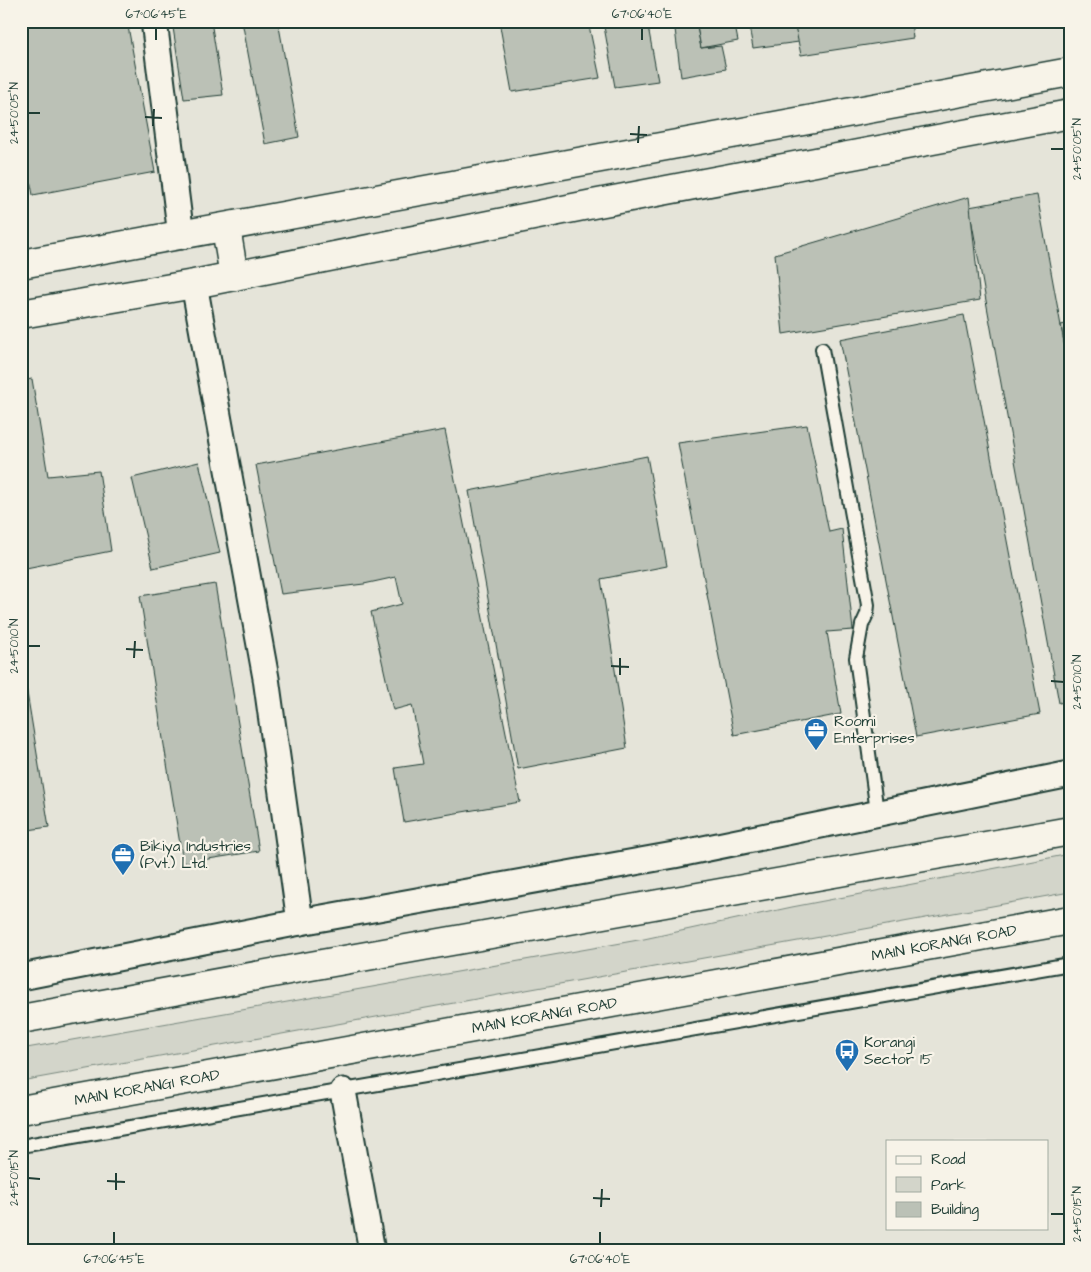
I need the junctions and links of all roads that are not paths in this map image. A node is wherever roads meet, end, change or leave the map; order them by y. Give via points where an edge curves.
1 (154, 21) edge
2 (1070, 72) edge
3 (1070, 114) edge
4 (226, 228) junction
5 (181, 236) junction
6 (21, 264) edge
7 (234, 276) junction
8 (194, 284) junction
9 (21, 314) edge
10 (822, 348) dead end
11 (1070, 774) edge
12 (878, 812) junction
13 (1070, 831) edge
14 (1070, 920) edge
15 (300, 922) junction
16 (1070, 964) edge
17 (21, 978) edge
18 (21, 1019) edge
19 (343, 1091) junction
20 (21, 1110) edge
21 (21, 1146) edge
22 (372, 1251) edge

1 - 5 street
2 - 4 street
3 - 7 street
4 - 5 street
4 - 7 street
5 - 6 street
7 - 8 street
8 - 9 street
8 - 15 street via 266,678
10 - 12 lane via 868,605 856,658
11 - 12 street
12 - 15 street via 674,855
13 - 18 street
14 - 20 street, MAIN KORANGI ROAD
15 - 17 street
16 - 19 lane
19 - 21 lane
19 - 22 street

